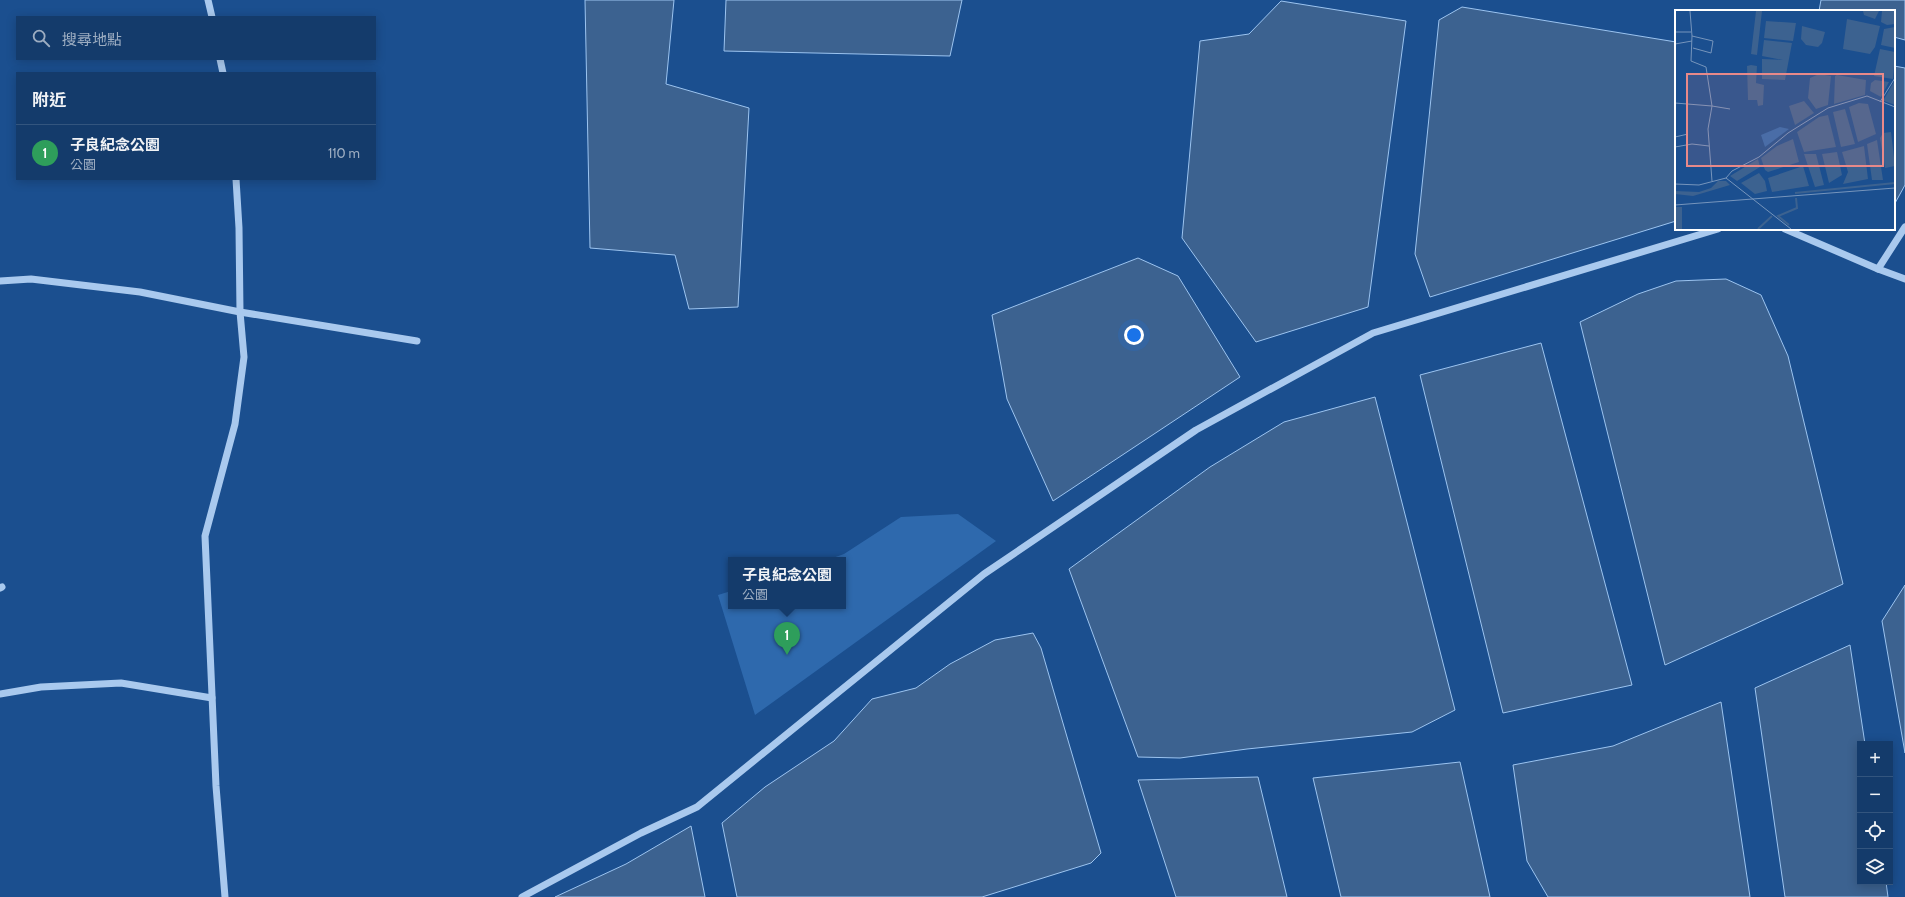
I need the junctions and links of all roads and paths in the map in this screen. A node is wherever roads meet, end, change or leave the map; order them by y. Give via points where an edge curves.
1 (208, 0) edge
2 (212, 16) edge
3 (220, 60) edge
4 (223, 72) edge
5 (236, 180) edge
6 (1905, 226) edge
7 (1715, 230) edge
8 (1787, 230) edge
9 (1878, 269) junction
10 (1905, 279) edge
11 (0, 281) edge
12 (240, 312) junction
13 (417, 341) dead end
14 (0, 694) edge
15 (212, 698) junction
16 (225, 897) edge
17 (522, 897) edge

1 - 2 lane
3 - 4 lane
5 - 12 lane
6 - 9 lane
7 - 17 lane via 1373,333 1202,426 984,574 696,807 641,833
8 - 9 lane
9 - 10 lane
11 - 12 lane via 31,279 140,292
12 - 13 lane
12 - 15 lane via 244,357 235,424 204,536
14 - 15 lane via 41,687 121,683
15 - 16 lane

